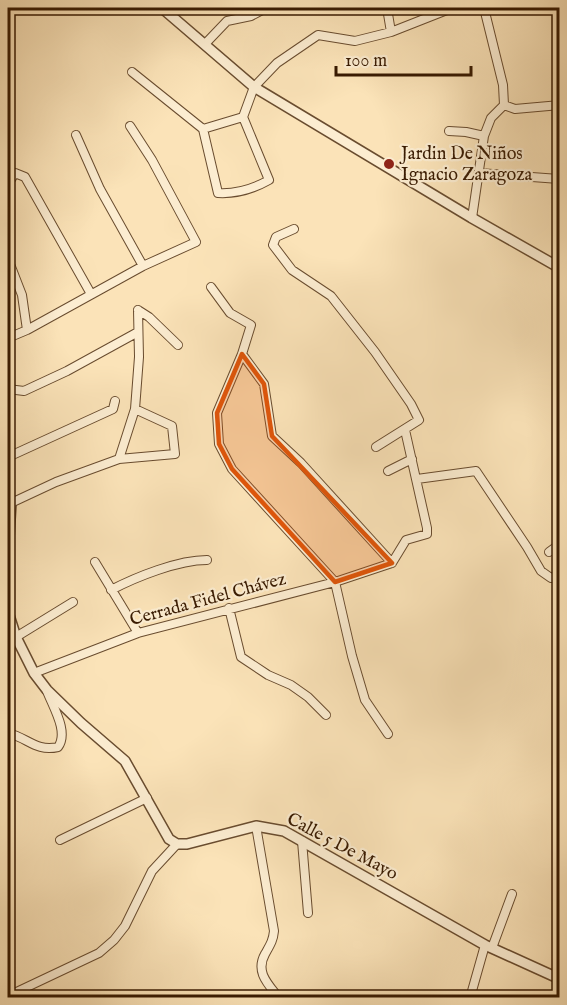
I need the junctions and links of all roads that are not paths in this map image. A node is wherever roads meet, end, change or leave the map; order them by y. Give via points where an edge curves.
1 (162, 8) edge
2 (266, 8) edge
3 (387, 8) edge
4 (449, 8) edge
5 (484, 8) edge
6 (391, 32) junction
7 (205, 44) junction
8 (132, 72) dead end
9 (254, 87) junction
10 (504, 105) junction
11 (560, 105) edge
12 (243, 117) junction
13 (130, 126) dead end
14 (203, 129) junction
15 (449, 131) dead end
16 (76, 135) dead end
17 (484, 136) junction
18 (479, 172) junction
19 (559, 179) edge
20 (8, 184) edge
21 (472, 218) junction
22 (294, 229) dead end
23 (8, 259) edge
24 (143, 266) junction
25 (560, 268) edge
26 (211, 287) dead end
27 (92, 294) junction
28 (27, 330) junction
29 (138, 332) junction
30 (8, 338) edge
31 (178, 345) dead end
32 (242, 354) junction
33 (8, 389) edge
34 (115, 401) dead end
35 (135, 409) junction
36 (405, 430) junction
37 (376, 447) dead end
38 (8, 457) edge
39 (119, 459) junction
40 (412, 459) junction
41 (388, 471) dead end
42 (417, 479) junction
43 (8, 492) edge
44 (11, 503) junction
45 (560, 544) edge
46 (8, 552) edge
47 (549, 552) dead end
48 (207, 560) dead end
49 (95, 562) dead end
50 (392, 563) junction
51 (560, 576) edge
52 (335, 582) junction
53 (111, 590) junction
54 (73, 602) dead end
55 (230, 608) junction
56 (8, 612) edge
57 (138, 633) junction
58 (16, 637) junction
59 (34, 673) junction
60 (47, 690) junction
61 (326, 715) dead end
62 (8, 733) edge
63 (388, 734) dead end
64 (147, 798) junction
65 (256, 826) junction
66 (60, 840) dead end
67 (302, 841) junction
68 (177, 844) junction
69 (512, 894) dead end
70 (308, 914) dead end
71 (489, 946) junction
72 (560, 979) edge
73 (8, 996) edge
74 (279, 998) edge
75 (470, 998) edge

1 - 7 street
2 - 7 street via 227,21
3 - 6 street
4 - 6 street
5 - 10 street via 503,85
6 - 9 street via 355,41 318,35 277,63
7 - 9 street
8 - 14 street
9 - 12 street
9 - 21 street
10 - 11 street via 515,109
10 - 17 street via 491,118
12 - 14 street
12 - 14 street via 269,180 259,185 218,193
13 - 24 street via 196,242
15 - 17 street
16 - 24 street via 100,189
17 - 18 street
18 - 19 street
18 - 21 street
20 - 27 street via 15,173 25,177
21 - 25 street
22 - 36 street via 276,237 273,245 292,270 331,296 375,352 419,420
23 - 28 street via 22,295
24 - 27 street
26 - 32 street via 230,314 251,325
27 - 28 street
28 - 30 street
29 - 31 street via 138,310
29 - 33 street via 24,391
29 - 35 street
32 - 50 street via 264,384 272,436
32 - 52 street via 217,413 219,444 231,469
34 - 38 street via 113,409
35 - 39 street
35 - 39 street via 172,426 175,454
36 - 37 street
36 - 40 street
39 - 44 street
40 - 41 street
40 - 42 street
42 - 50 street via 427,534 406,540
42 - 51 street via 476,471 541,572 551,578
43 - 44 street
44 - 46 street
45 - 47 street
48 - 53 street via 158,571
49 - 53 street
50 - 52 street, Cerrada Fidel Chávez
52 - 55 street, Cerrada Fidel Chávez
52 - 63 street via 365,700
53 - 57 street
54 - 58 street
55 - 57 street, Cerrada Fidel Chávez
55 - 61 street via 241,657 291,685
56 - 58 street
57 - 59 street, Cerrada Fidel Chávez
58 - 59 street
59 - 60 street
60 - 62 street via 63,734 58,747 45,750
60 - 64 street via 125,761
64 - 66 street
64 - 68 street via 169,839
65 - 67 street, Calle 5 De Mayo via 284,831
65 - 68 street, Calle 5 De Mayo
65 - 74 street via 274,932 273,943 261,962 263,978
67 - 70 street
67 - 71 street, Calle 5 De Mayo
68 - 73 street via 152,870 114,940 99,953
69 - 71 street
71 - 72 street, Calle 5 De Mayo
71 - 75 street

